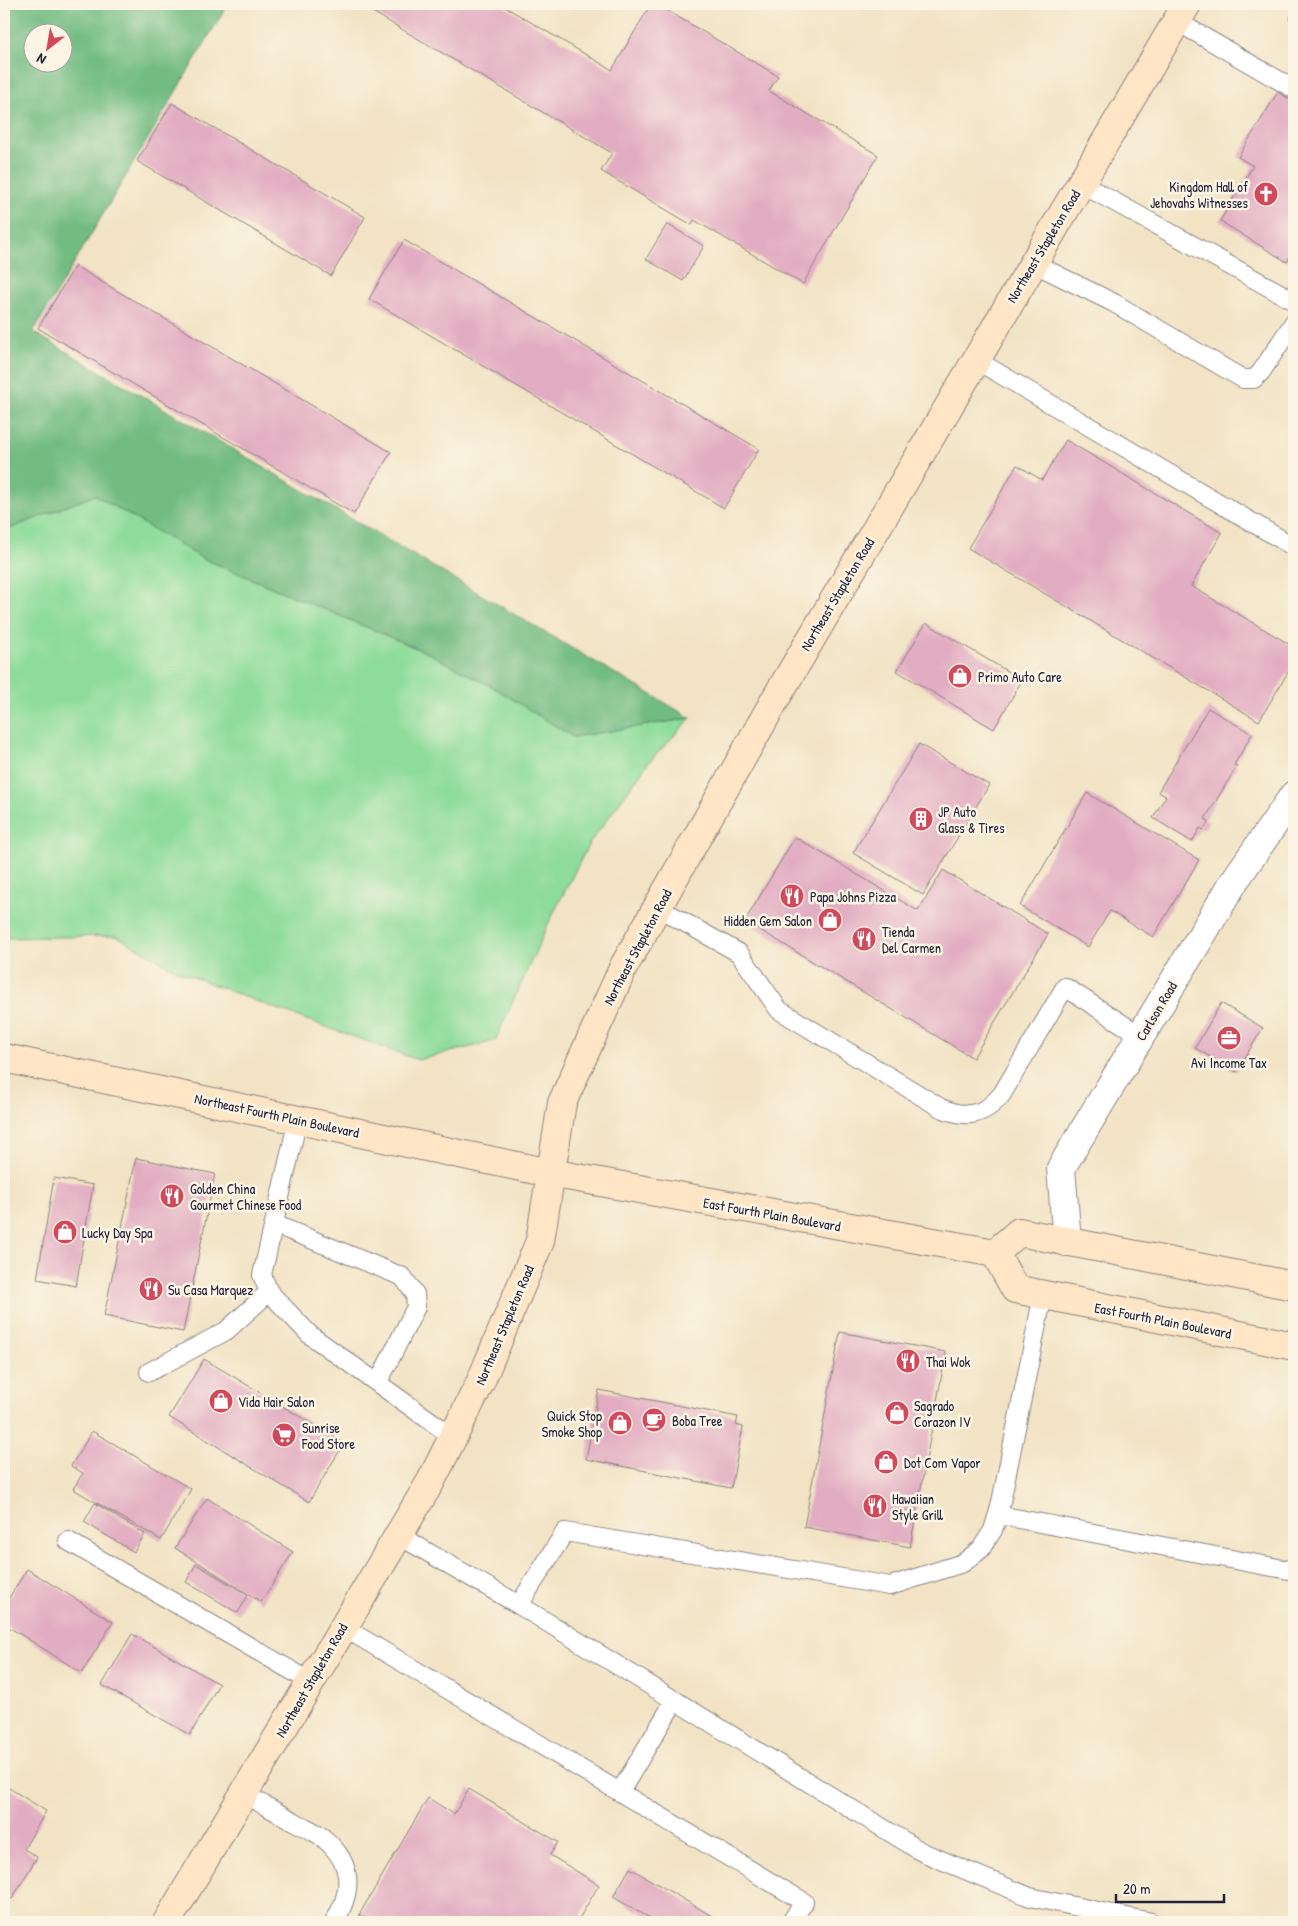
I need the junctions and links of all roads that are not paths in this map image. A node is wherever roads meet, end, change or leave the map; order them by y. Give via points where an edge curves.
1 (1182, 12) edge
2 (1294, 89) edge
3 (1080, 183) junction
4 (1033, 263) junction
5 (1294, 301) edge
6 (1294, 322) edge
7 (976, 360) junction
8 (1294, 547) edge
9 (1294, 795) edge
10 (657, 908) junction
11 (1141, 1036) junction
12 (4, 1058) edge
13 (298, 1119) junction
14 (550, 1173) junction
15 (274, 1224) junction
16 (1067, 1242) junction
17 (994, 1253) junction
18 (1294, 1286) edge
19 (269, 1292) junction
20 (1042, 1295) junction
21 (1294, 1346) edge
22 (149, 1372) dead end
23 (378, 1383) junction
24 (453, 1437) junction
25 (998, 1515) junction
26 (398, 1535) junction
27 (68, 1541) dead end
28 (1294, 1571) edge
29 (519, 1605) junction
30 (343, 1627) junction
31 (311, 1682) junction
32 (675, 1700) junction
33 (620, 1792) junction
34 (244, 1794) junction
35 (167, 1922) edge
36 (334, 1922) edge
37 (791, 1922) edge
38 (1151, 1922) edge

1 - 2 lane
1 - 3 street, Northeast Stapleton Road
3 - 4 street, Northeast Stapleton Road
3 - 5 lane
4 - 6 lane via 1114,303 1243,379 1254,380
4 - 7 street, Northeast Stapleton Road
7 - 8 lane
7 - 10 street, Northeast Stapleton Road via 776,698
9 - 11 street, Carlson Road via 1236,880
10 - 11 lane via 739,953 779,1010 954,1114 968,1115 993,1105 1065,987
10 - 14 street, Northeast Stapleton Road via 624,966 562,1103
11 - 16 street, Carlson Road via 1061,1168
12 - 13 street, Northeast Fourth Plain Boulevard
13 - 14 street, Northeast Fourth Plain Boulevard
13 - 15 lane
14 - 17 street, East Fourth Plain Boulevard
14 - 24 street, Northeast Stapleton Road via 540,1241 480,1383
15 - 19 lane via 262,1275
15 - 23 lane via 404,1277 415,1294 416,1307
16 - 17 street via 1019,1232
16 - 18 street
17 - 20 street, East Fourth Plain Boulevard via 1015,1290
19 - 22 lane via 226,1331
19 - 23 lane via 310,1335
20 - 21 street, East Fourth Plain Boulevard
20 - 25 lane
23 - 24 lane
24 - 26 street, Northeast Stapleton Road
25 - 28 lane
25 - 29 lane via 994,1530 981,1549 963,1563 890,1586 565,1532
26 - 29 lane
26 - 30 street, Northeast Stapleton Road
27 - 31 lane
29 - 32 lane
30 - 31 street, Northeast Stapleton Road
30 - 33 lane
31 - 34 street, Northeast Stapleton Road
32 - 33 lane
32 - 38 lane via 922,1852 1030,1897
33 - 37 lane via 804,1902
34 - 35 street, Northeast Stapleton Road
34 - 36 lane via 321,1837 339,1853 347,1871 348,1888

